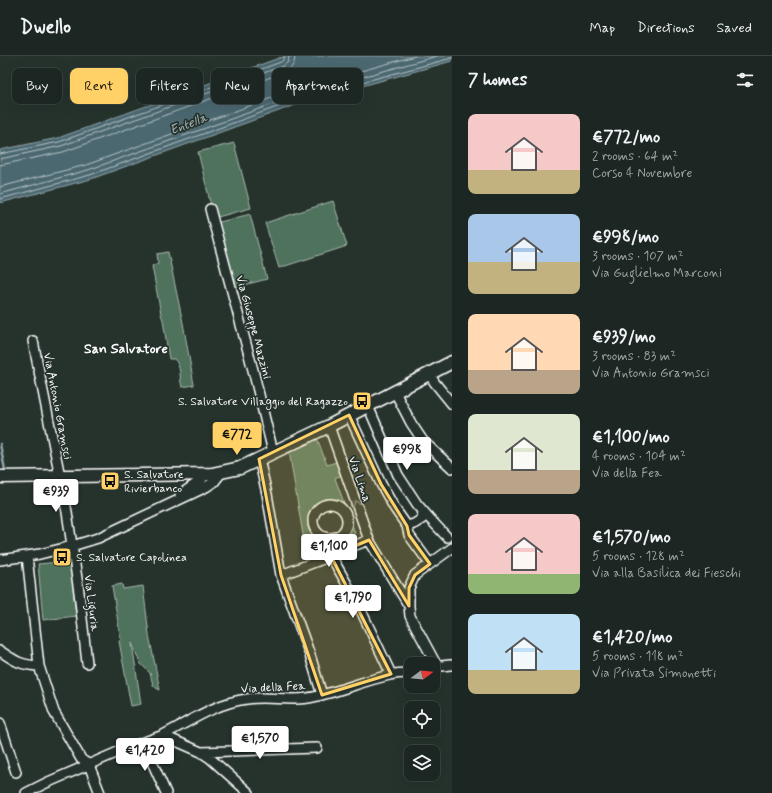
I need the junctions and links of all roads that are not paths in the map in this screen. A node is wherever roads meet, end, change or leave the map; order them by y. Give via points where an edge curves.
1 (210, 209) dead end
2 (34, 341) dead end
3 (452, 362) edge
4 (430, 374) junction
5 (395, 392) junction
6 (452, 404) edge
7 (368, 406) junction
8 (349, 415) junction
9 (329, 426) junction
10 (273, 452) junction
11 (259, 459) junction
12 (452, 468) edge
13 (221, 473) junction
14 (206, 474) junction
15 (180, 475) junction
16 (0, 477) edge
17 (60, 477) junction
18 (182, 493) junction
19 (172, 502) junction
20 (423, 511) junction
21 (407, 526) junction
22 (447, 537) dead end
23 (369, 540) junction
24 (72, 546) junction
25 (452, 548) edge
26 (26, 556) junction
27 (331, 556) junction
28 (0, 560) edge
29 (430, 564) junction
30 (281, 575) junction
31 (408, 606) junction
32 (0, 652) edge
33 (430, 657) edge
34 (87, 663) dead end
35 (452, 665) edge
36 (39, 666) junction
37 (440, 666) edge
38 (404, 673) edge
39 (391, 674) junction
40 (322, 695) junction
41 (0, 723) edge
42 (161, 736) junction
43 (143, 742) junction
44 (317, 748) dead end
45 (201, 752) junction
46 (89, 765) junction
47 (16, 772) dead end
48 (26, 793) edge
49 (100, 793) edge
50 (166, 793) edge
51 (249, 793) edge

1 - 10 street, Via Giuseppe Mazzini
2 - 17 street, Via Antonio Gramsci
3 - 4 main road
4 - 5 main road
4 - 6 street
5 - 7 main road
5 - 12 street via 423,441
7 - 8 main road
7 - 20 street via 398,475
8 - 9 main road
8 - 21 street via 381,484
9 - 10 main road
23 -> 9 street, Via Lima
10 - 11 main road
11 - 13 main road
11 - 30 street
13 - 14 main road
13 - 19 street via 206,487
14 - 15 main road
14 - 18 street
15 - 17 main road
15 - 18 street via 183,483
16 - 17 main road
17 - 24 street, Via Antonio Gramsci
18 - 19 street
19 - 24 street via 98,538
20 - 21 street via 422,519
20 - 22 street
21 - 29 street via 408,535
23 - 27 street
23 - 31 street, Via Lima
24 - 26 street
24 - 34 street, Via Liguria
25 - 29 street
26 - 28 street
26 - 36 street
27 - 30 street
27 - 39 street via 357,602
29 - 31 street via 415,575 409,588
30 - 40 street
31 - 33 street via 410,616
32 - 36 street via 18,663
35 - 37 street
36 - 46 street via 54,712 81,759
38 - 39 street, Via della Fea
39 - 40 street, Via della Fea
40 - 42 street, Via della Fea via 293,700 238,700 211,709
41 - 47 street
42 - 43 street, Via della Fea
42 - 45 street
43 - 46 street, Via della Fea
43 - 50 street
44 - 45 street
45 - 51 street
46 - 48 street, Via della Fea
46 - 49 street

